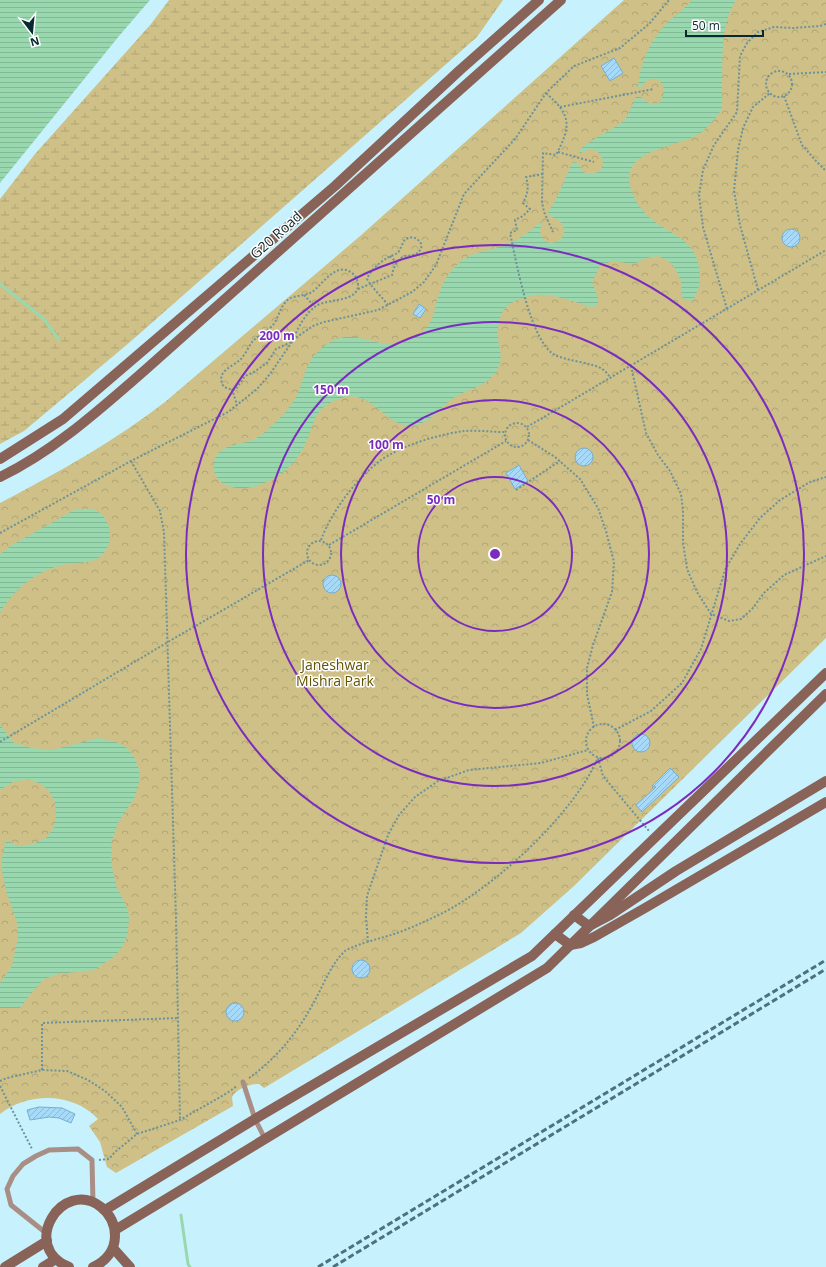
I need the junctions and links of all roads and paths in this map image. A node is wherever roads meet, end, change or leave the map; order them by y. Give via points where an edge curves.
1 (539, 0) edge
2 (561, 0) edge
3 (669, 0) edge
4 (826, 24) edge
5 (826, 72) edge
6 (789, 74) junction
7 (654, 89) dead end
8 (770, 93) junction
9 (546, 94) junction
10 (784, 96) junction
11 (560, 107) junction
12 (558, 152) junction
13 (594, 162) dead end
14 (826, 171) edge
15 (543, 174) junction
16 (553, 232) dead end
17 (826, 250) edge
18 (390, 256) junction
19 (397, 263) junction
20 (370, 285) junction
21 (358, 289) junction
22 (758, 290) junction
23 (304, 295) junction
24 (388, 305) junction
25 (314, 307) junction
26 (727, 309) junction
27 (293, 340) junction
28 (631, 366) junction
29 (611, 378) junction
30 (232, 389) junction
31 (86, 400) junction
32 (237, 405) junction
33 (94, 415) junction
34 (527, 427) junction
35 (504, 432) junction
36 (528, 440) junction
37 (506, 441) junction
38 (0, 459) edge
39 (131, 461) junction
40 (560, 461) junction
41 (0, 477) edge
42 (826, 477) edge
43 (516, 490) dead end
44 (0, 533) edge
45 (321, 540) junction
46 (329, 545) junction
47 (826, 556) edge
48 (309, 560) junction
49 (711, 614) junction
50 (168, 642) junction
51 (826, 673) edge
52 (826, 694) edge
53 (594, 727) junction
54 (615, 730) junction
55 (0, 742) edge
56 (588, 750) junction
57 (598, 758) junction
58 (826, 781) edge
59 (826, 802) edge
60 (654, 838) junction
61 (574, 915) junction
62 (589, 926) junction
63 (555, 934) junction
64 (368, 942) junction
65 (570, 945) junction
66 (178, 1018) junction
67 (42, 1070) junction
68 (0, 1077) edge
69 (1, 1081) edge
70 (243, 1082) junction
71 (0, 1086) edge
72 (255, 1119) junction
73 (180, 1120) junction
74 (138, 1134) junction
75 (265, 1139) junction
76 (36, 1156) junction
77 (92, 1160) junction
78 (93, 1203) junction
79 (105, 1210) junction
80 (115, 1230) junction
81 (47, 1237) junction
82 (113, 1248) junction
83 (56, 1259) junction
84 (97, 1266) edge
85 (5, 1267) edge
86 (43, 1267) edge
87 (69, 1267) edge
88 (130, 1267) edge

1 - 31 street, G20 Road via 335,186
2 - 33 street, G20 Road
3 - 9 path via 649,24 620,48 574,66
4 - 26 path via 793,28 774,26 758,32 747,43 740,56 737,112 714,145 703,170 699,195 703,227
5 - 6 path
6 - 8 path via 779,70 770,74 766,84
6 - 10 path via 792,89
7 - 11 path
8 - 10 path via 774,96
8 - 22 path via 753,107 743,128 734,191 740,225
9 - 11 path
9 - 24 path via 515,139 464,194 436,265 424,282
10 - 14 path via 802,144
11 - 12 path via 567,123 566,133
12 - 13 path
12 - 15 path via 556,155 543,153
15 - 16 path via 542,202
15 - 29 path via 526,177 529,187 524,203 530,209 515,220 517,230 510,233 526,301 539,338 554,354 602,368
17 - 22 path
18 - 19 path
18 - 19 path via 398,253 405,239 410,237 419,240 422,245 420,250
18 - 20 path via 369,274 366,279
19 - 20 path via 392,275
20 - 21 path
20 - 24 path
21 - 23 path via 357,279 352,273 344,270 326,277 311,292
21 - 25 path via 350,296
22 - 26 path
23 - 25 path
23 - 30 path via 285,303 271,327 256,338 241,359 224,372 221,382 224,387
24 - 27 path via 378,310 324,322
25 - 27 path via 298,328
26 - 28 path
27 - 30 path via 276,349 267,363 245,376 236,388
27 - 32 path via 258,389
28 - 29 path
28 - 49 path via 646,433 682,494 683,542 687,569
29 - 34 path
30 - 32 path
31 - 33 street
31 - 38 street, G20 Road via 63,419
32 - 39 path via 202,426
33 - 41 street, G20 Road via 22,466
34 - 35 path via 514,422
34 - 36 path
35 - 37 path
35 - 45 path via 465,431 439,436 414,443 382,460 337,507
36 - 37 path via 526,444 517,447
36 - 40 path
37 - 46 path
39 - 44 path
39 - 50 path via 160,511 164,532
40 - 43 path
40 - 53 path via 580,479 598,508 614,562 612,592 587,668 587,694
42 - 49 path via 810,482 780,500 760,518 740,544 725,570
45 - 46 path
45 - 48 path via 308,546
46 - 48 path via 331,554 326,563 317,565
47 - 49 path via 784,575 740,619 729,621
48 - 50 path
49 - 54 path via 700,649 682,683 651,711
50 - 55 path
50 - 66 path
51 - 60 street
52 - 62 street
53 - 54 path via 601,724
53 - 56 path via 586,737
54 - 57 path via 620,739 616,752 611,756
56 - 57 path
56 - 64 path via 541,763 470,770 438,781 415,797 399,815 388,835 367,896
57 - 60 path via 604,776
57 - 64 path via 585,782 557,820 474,895 432,919
58 - 62 street
59 - 65 street via 600,934
60 - 61 street
61 - 62 street
61 - 63 street
62 - 65 street
63 - 65 street
63 - 72 street via 532,956
64 - 70 path via 342,954 330,970 301,1024 286,1044 262,1068
65 - 75 street via 547,968
66 - 67 path via 42,1023
66 - 73 path
67 - 69 path
67 - 74 path via 67,1072 88,1080 122,1107
68 - 69 path
70 - 72 lane
70 - 73 path via 227,1094
71 - 76 path
72 - 75 lane
72 - 79 street
73 - 74 path
74 - 77 path via 109,1159
75 - 80 street
76 - 77 lane via 49,1150 78,1149
76 - 81 lane via 23,1164 7,1189 11,1204
77 - 78 lane
78 - 79 street
78 - 81 street via 81,1200 58,1210 48,1224
79 - 80 street
80 - 82 street
81 - 83 street via 49,1248
81 - 85 street
82 - 84 street
82 - 88 street
83 - 86 street
83 - 87 street

